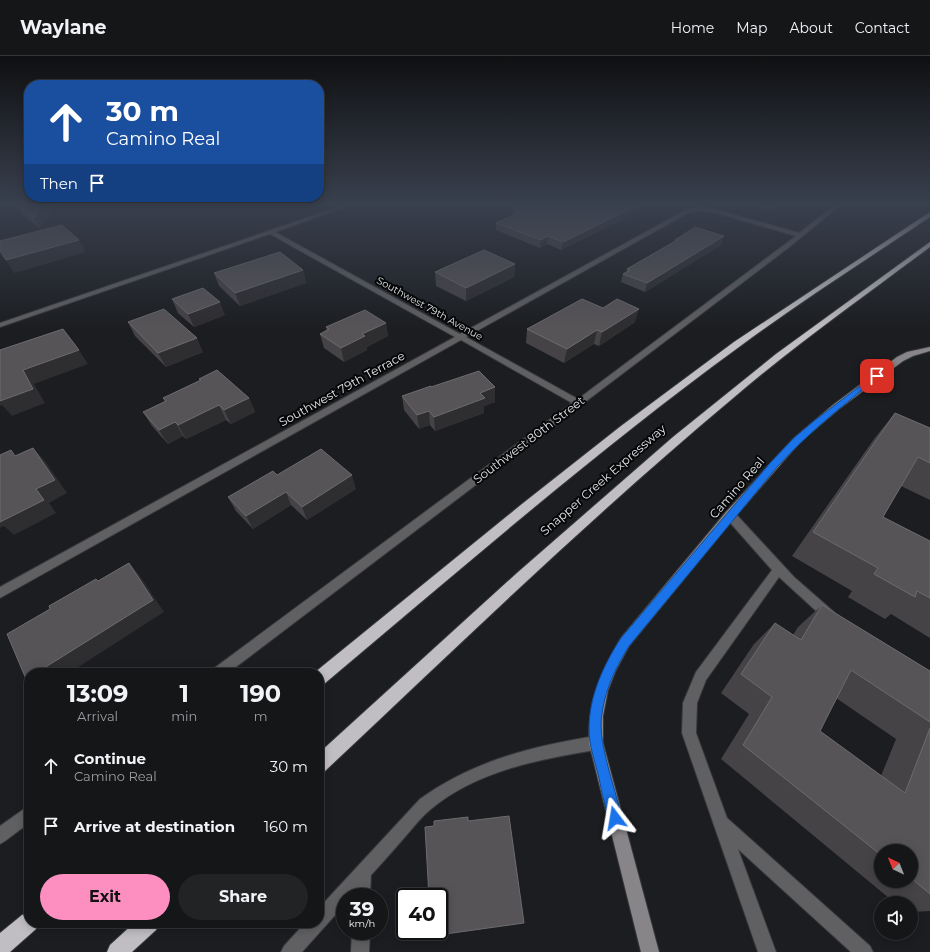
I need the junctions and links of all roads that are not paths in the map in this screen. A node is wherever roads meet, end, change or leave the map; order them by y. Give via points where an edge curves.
1 (228, 247) edge
2 (298, 247) edge
3 (622, 247) edge
4 (786, 247) edge
5 (881, 247) edge
6 (926, 247) edge
7 (0, 325) edge
8 (461, 337) junction
9 (930, 349) edge
10 (579, 403) junction
11 (730, 515) junction
12 (778, 570) junction
13 (0, 593) edge
14 (840, 624) edge
15 (225, 668) edge
16 (324, 675) edge
17 (596, 743) junction
18 (324, 760) edge
19 (24, 818) edge
20 (719, 822) junction
21 (0, 836) edge
22 (363, 873) junction
23 (362, 888) edge
24 (324, 915) edge
25 (24, 926) edge
26 (143, 928) edge
27 (312, 928) edge
28 (361, 940) edge
29 (0, 947) edge
30 (117, 952) edge
31 (290, 952) edge
32 (360, 952) edge
33 (650, 952) edge
34 (767, 952) edge
35 (864, 952) edge

1 - 7 street
2 - 8 street, Southwest 79th Avenue
3 - 8 street, Southwest 79th Terrace
4 - 10 street, Southwest 80th Street
5 - 16 highway, Snapper Creek Expressway via 743,340 625,428
6 - 18 highway, Snapper Creek Expressway via 780,354 663,451 570,533
8 - 10 street, Southwest 79th Avenue
8 - 13 street, Southwest 79th Terrace
9 - 11 street, Camino Real via 900,359 822,419 797,440
10 - 15 street, Southwest 80th Street
11 - 12 street
11 - 17 street, Camino Real via 625,642 612,662 598,703
12 - 14 street via 805,597
12 - 20 street via 711,661 692,693 688,711 689,733
17 - 22 street via 559,749 506,763 462,780 425,804
17 - 33 street, Camino Real
19 - 21 street
20 - 34 street
20 - 35 street
22 - 23 street
22 - 24 street
25 - 29 highway
26 - 30 highway
27 - 31 street
28 - 32 street

